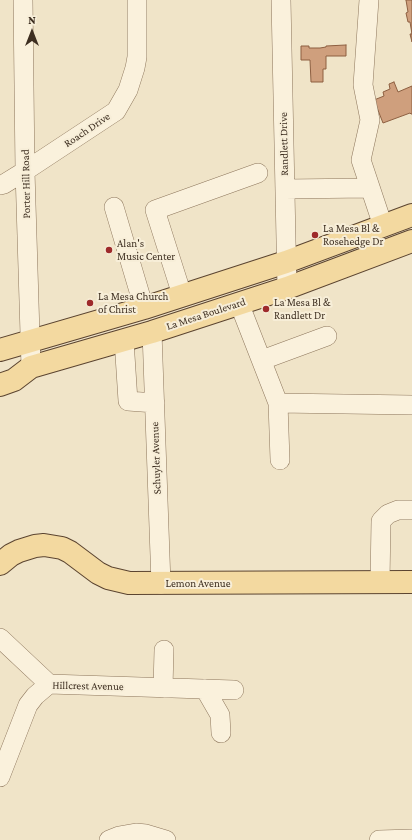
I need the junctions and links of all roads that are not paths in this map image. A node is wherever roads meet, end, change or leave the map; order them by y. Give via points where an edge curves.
1 (23, 0) edge
2 (137, 0) edge
3 (281, 0) edge
4 (370, 0) edge
5 (25, 171) junction
6 (258, 173) dead end
7 (0, 185) edge
8 (369, 188) junction
9 (285, 189) junction
10 (114, 207) dead end
11 (412, 215) edge
12 (383, 226) junction
13 (412, 241) edge
14 (286, 262) junction
15 (287, 288) junction
16 (182, 296) junction
17 (239, 303) junction
18 (144, 308) junction
19 (152, 332) junction
20 (327, 336) dead end
21 (124, 340) junction
22 (30, 341) junction
23 (0, 350) edge
24 (262, 360) junction
25 (31, 367) junction
26 (0, 375) edge
27 (0, 385) edge
28 (154, 403) junction
29 (278, 403) junction
30 (412, 405) edge
31 (280, 460) dead end
32 (412, 510) edge
33 (0, 564) edge
34 (380, 582) junction
35 (412, 582) edge
36 (161, 584) junction
37 (0, 638) edge
38 (164, 650) dead end
39 (50, 684) junction
40 (163, 688) junction
41 (205, 689) junction
42 (234, 690) dead end
43 (220, 733) dead end
44 (0, 777) edge
45 (412, 839) edge
46 (109, 840) edge
47 (166, 840) edge
48 (379, 840) edge

1 - 5 street, Porter Hill Road
2 - 5 street, Roach Drive via 136,62 123,101 116,111
3 - 9 street, Randlett Drive
4 - 8 street via 363,85 370,120 361,160
5 - 7 street, Roach Drive
5 - 22 street, Porter Hill Road
6 - 16 street via 154,210
8 - 9 street
8 - 12 street
9 - 14 street, Randlett Drive
10 - 18 street
11 - 12 main road
12 - 14 main road
13 - 15 main road, La Mesa Boulevard
14 - 15 street, Randlett Drive
14 - 16 main road
15 - 17 main road, La Mesa Boulevard
16 - 18 main road
17 - 19 main road, La Mesa Boulevard
17 - 24 street
18 - 22 main road
19 - 21 main road, La Mesa Boulevard
19 - 28 street, Schuyler Avenue
20 - 24 street
21 - 25 main road, La Mesa Boulevard
21 - 28 street via 128,402
22 - 23 main road
22 - 25 street, Porter Hill Road
24 - 29 street
25 - 26 main road
25 - 27 main road, La Mesa Boulevard via 14,380
28 - 36 street, Schuyler Avenue
29 - 30 street
29 - 31 street
32 - 34 street via 398,510 381,520
33 - 36 main road, Lemon Avenue via 11,555 27,548 52,546 70,552 108,578 129,583
34 - 35 main road, Lemon Avenue
34 - 36 main road, Lemon Avenue
37 - 39 street
38 - 40 street
39 - 40 street, Hillcrest Avenue
39 - 44 street, Hillcrest Avenue via 28,705
40 - 41 street, Hillcrest Avenue
41 - 42 street, Hillcrest Avenue
41 - 43 street via 220,715
45 - 48 street
46 - 47 street via 136,833

